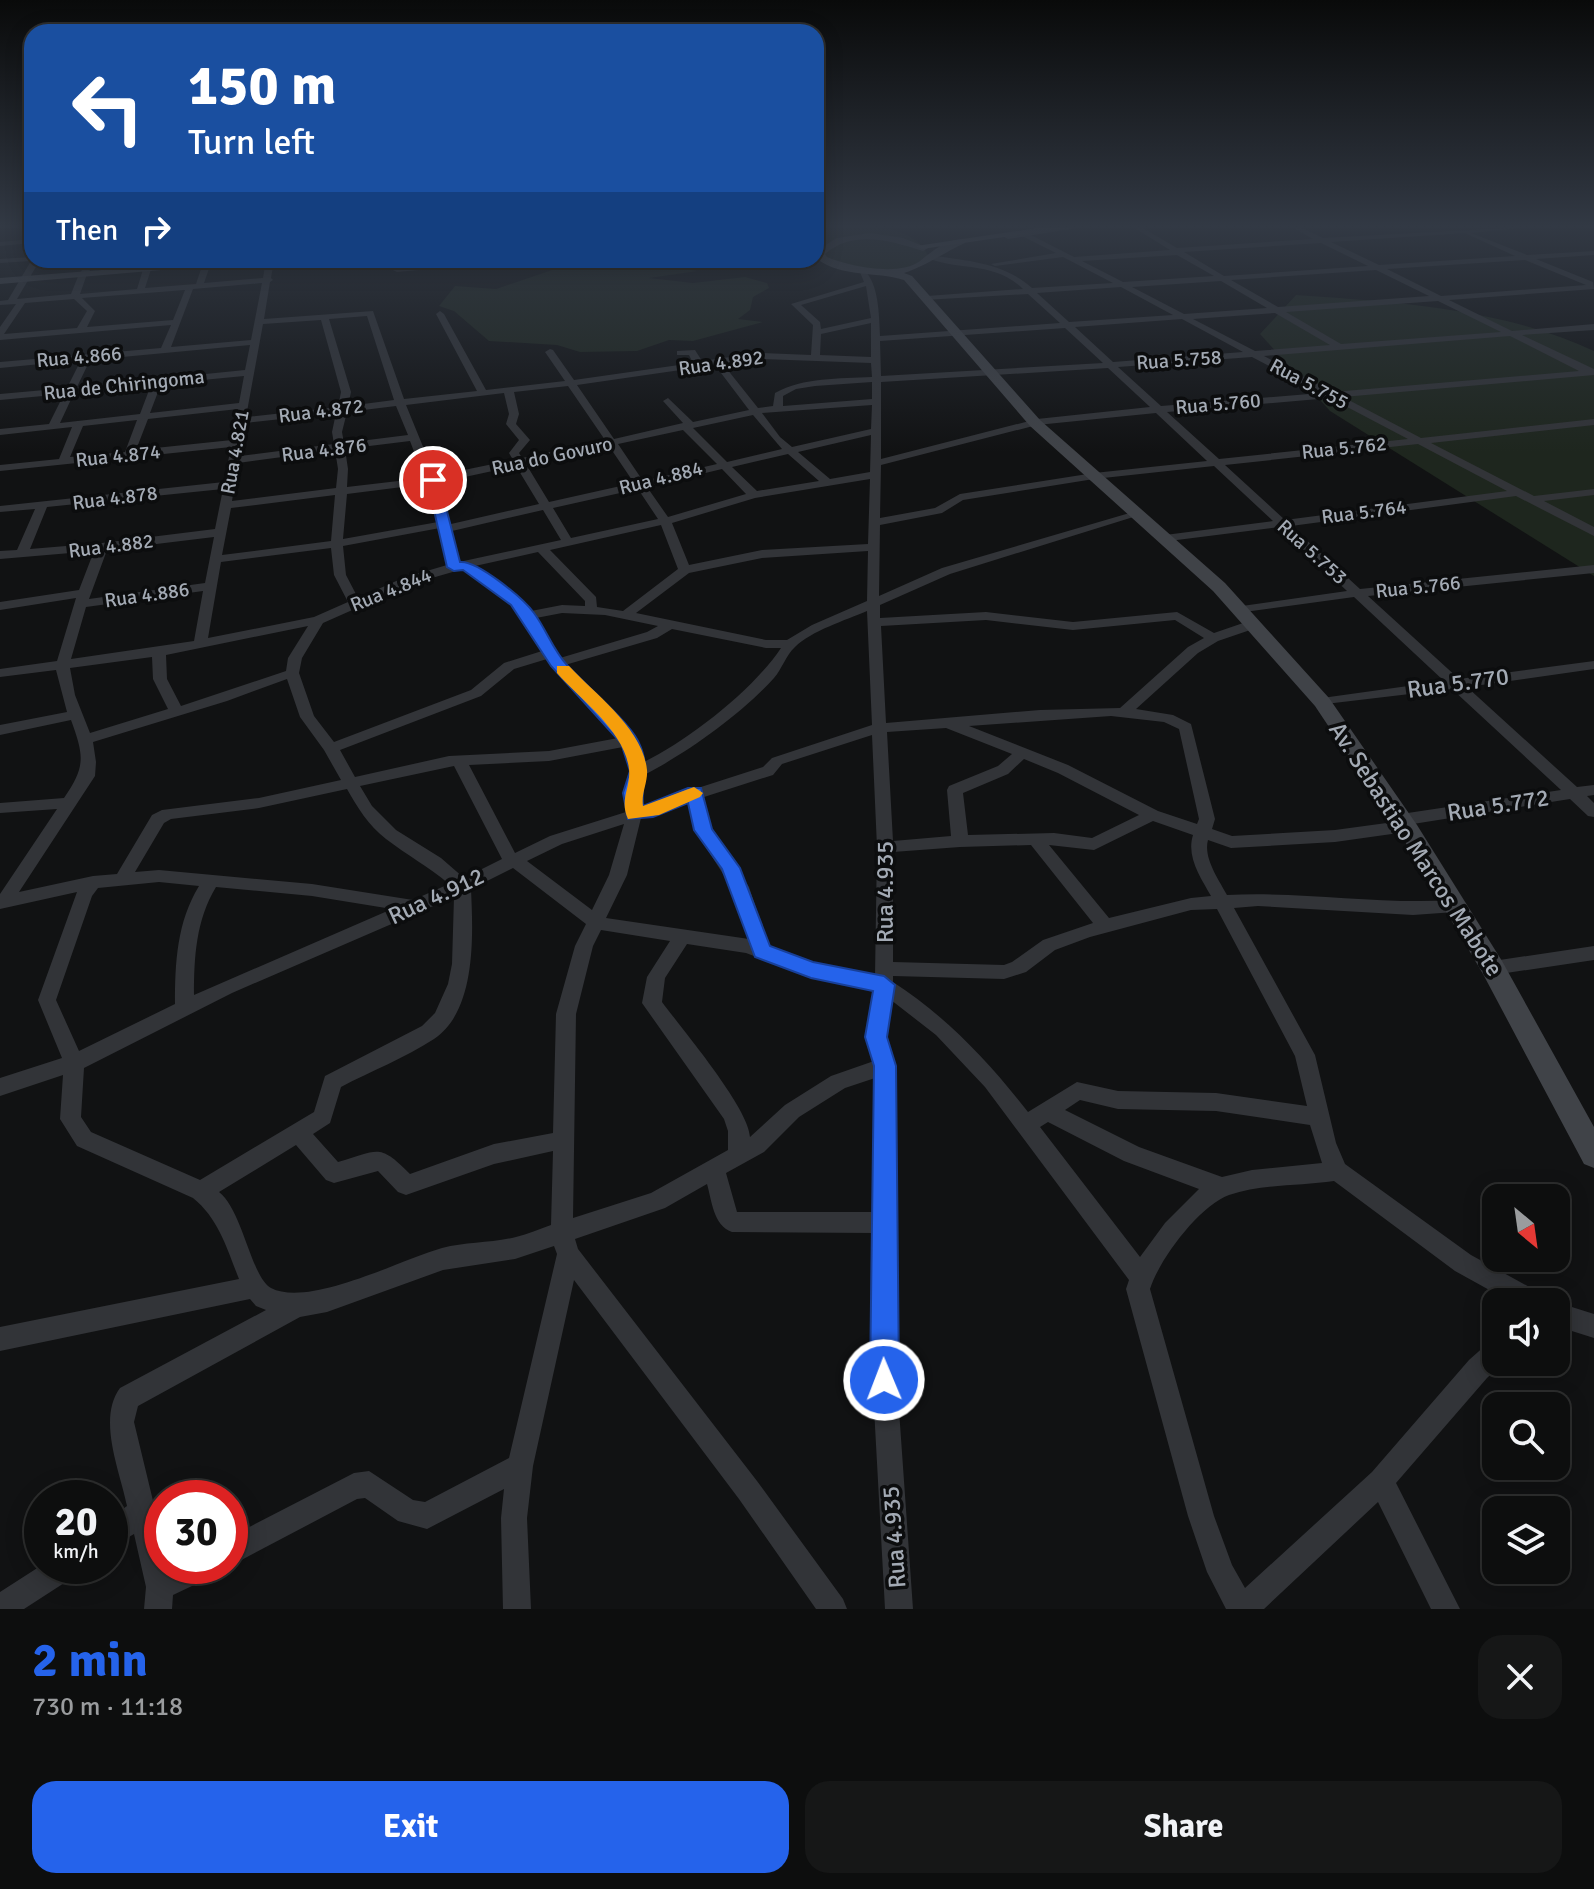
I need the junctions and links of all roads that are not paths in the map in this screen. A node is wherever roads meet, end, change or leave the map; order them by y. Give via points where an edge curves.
1 (11, 302) edge
2 (21, 302) edge
3 (81, 302) edge
4 (186, 302) edge
5 (264, 302) edge
6 (800, 302) edge
7 (875, 302) edge
8 (930, 302) edge
9 (1044, 302) edge
10 (1157, 302) edge
11 (1264, 302) edge
12 (1380, 302) edge
13 (1448, 302) edge
14 (0, 303) edge
15 (1278, 311) junction
16 (440, 314) dead end
17 (324, 316) junction
18 (1184, 317) junction
19 (875, 320) junction
20 (176, 322) junction
21 (260, 322) junction
22 (1070, 325) junction
23 (1594, 327) edge
24 (80, 331) junction
25 (818, 332) junction
26 (957, 333) junction
27 (1512, 334) junction
28 (0, 335) edge
29 (875, 339) junction
30 (254, 342) junction
31 (1339, 347) junction
32 (165, 350) junction
33 (550, 352) dead end
34 (680, 353) dead end
35 (1253, 354) junction
36 (788, 356) junction
37 (87, 357) junction
38 (815, 358) junction
39 (874, 360) junction
40 (718, 363) junction
41 (0, 365) edge
42 (1112, 365) junction
43 (700, 366) junction
44 (248, 373) junction
45 (990, 373) junction
46 (1593, 373) edge
47 (802, 376) junction
48 (157, 381) junction
49 (876, 381) junction
50 (570, 383) junction
51 (508, 389) junction
52 (69, 390) junction
53 (482, 391) junction
54 (1329, 394) junction
55 (0, 397) edge
56 (668, 401) dead end
57 (877, 402) junction
58 (401, 403) junction
59 (242, 406) junction
60 (344, 408) junction
61 (778, 408) junction
62 (1160, 409) junction
63 (754, 412) junction
64 (144, 416) junction
65 (240, 421) junction
66 (1594, 422) edge
67 (79, 423) junction
68 (1035, 423) junction
69 (687, 425) junction
70 (53, 426) junction
71 (877, 431) junction
72 (0, 432) edge
73 (414, 437) junction
74 (1416, 440) junction
75 (236, 443) junction
76 (611, 444) junction
77 (340, 448) junction
78 (788, 448) junction
79 (129, 456) junction
80 (235, 460) junction
81 (63, 462) junction
82 (1216, 462) junction
83 (519, 464) junction
84 (721, 464) junction
85 (0, 468) edge
86 (875, 469) junction
87 (1094, 476) junction
88 (433, 480) junction
89 (827, 482) junction
90 (640, 483) junction
91 (229, 485) junction
92 (1594, 492) edge
93 (342, 493) junction
94 (1516, 493) junction
95 (754, 495) junction
96 (1529, 500) junction
97 (43, 504) junction
98 (226, 505) junction
99 (548, 505) junction
100 (0, 509) edge
101 (1137, 514) junction
102 (665, 521) junction
103 (876, 522) junction
104 (1279, 523) junction
105 (446, 527) junction
106 (222, 532) junction
107 (1594, 532) edge
108 (1165, 539) junction
109 (568, 542) junction
110 (337, 544) junction
111 (102, 547) junction
112 (876, 547) junction
113 (542, 549) junction
114 (0, 555) edge
115 (21, 555) junction
116 (218, 559) junction
117 (460, 566) junction
118 (1594, 569) edge
119 (685, 570) junction
120 (212, 586) junction
121 (1358, 593) junction
122 (83, 598) junction
123 (873, 600) junction
124 (355, 604) junction
125 (0, 606) edge
126 (591, 610) junction
127 (627, 614) junction
128 (528, 616) junction
129 (1248, 617) junction
130 (318, 620) junction
131 (876, 622) junction
132 (671, 624) junction
133 (1213, 638) junction
134 (200, 644) junction
135 (790, 644) junction
136 (159, 652) junction
137 (554, 658) junction
138 (1594, 665) edge
139 (63, 667) junction
140 (0, 673) edge
141 (292, 673) junction
142 (1455, 683) junction
143 (1322, 702) junction
144 (1125, 711) junction
145 (177, 712) junction
146 (75, 715) junction
147 (948, 723) junction
148 (878, 728) junction
149 (0, 730) edge
150 (86, 739) junction
151 (629, 741) junction
152 (331, 748) junction
153 (1023, 752) junction
154 (459, 761) junction
155 (639, 771) junction
156 (350, 783) junction
157 (1594, 790) edge
158 (695, 793) junction
159 (1574, 793) junction
160 (70, 803) junction
161 (0, 808) edge
162 (1594, 812) edge
163 (634, 814) junction
164 (1152, 815) junction
165 (1404, 823) junction
166 (1203, 833) junction
167 (1036, 840) junction
168 (960, 841) junction
169 (885, 847) junction
170 (513, 860) junction
171 (124, 877) junction
172 (211, 881) junction
173 (93, 882) junction
174 (462, 886) junction
175 (1220, 899) junction
176 (2, 903) edge
177 (415, 906) junction
178 (1455, 906) junction
179 (597, 923) junction
180 (1104, 924) junction
181 (682, 937) junction
182 (762, 952) junction
183 (1594, 953) edge
184 (1493, 968) junction
185 (884, 977) junction
186 (185, 1007) junction
187 (74, 1063) junction
188 (885, 1066) junction
189 (0, 1087) edge
190 (1048, 1112) junction
191 (1318, 1117) junction
192 (1025, 1126) junction
193 (298, 1132) junction
194 (563, 1140) junction
195 (739, 1155) junction
196 (1594, 1155) edge
197 (714, 1170) junction
198 (1337, 1171) junction
199 (1221, 1187) junction
200 (201, 1191) junction
201 (887, 1223) junction
202 (565, 1243) junction
203 (1141, 1276) junction
204 (254, 1287) junction
205 (1509, 1288) edge
206 (297, 1306) junction
207 (1570, 1319) edge
208 (1594, 1326) edge
209 (0, 1339) edge
210 (1482, 1365) edge
211 (520, 1466) junction
212 (1381, 1481) junction
213 (143, 1511) junction
214 (128, 1521) edge
215 (248, 1542) edge
216 (37, 1584) edge
217 (178, 1584) edge
218 (159, 1598) edge
219 (0, 1608) edge
220 (517, 1609) edge
221 (833, 1609) edge
222 (899, 1609) edge
223 (1242, 1609) edge
224 (1446, 1609) edge

1 - 14 street
2 - 28 street
3 - 24 street via 91,311
4 - 20 street
5 - 21 street, Rua 4.821
6 - 25 street via 795,304 812,318
7 - 19 street, Rua 4.935
8 - 26 main road, Av. Sebastiao Marcos Mabote
9 - 22 street, Rua 5.753
10 - 18 street, Rua 5.755
11 - 15 street
12 - 15 street
13 - 27 street
15 - 18 street
15 - 31 street
16 - 53 street
17 - 21 street
17 - 58 street via 370,314
17 - 60 street via 345,388
18 - 22 street
18 - 35 street, Rua 5.755
19 - 25 street
19 - 29 street, Rua 4.935
20 - 24 street
20 - 32 street
21 - 30 street, Rua 4.821
22 - 26 street
22 - 42 street, Rua 5.753
23 - 27 street, Rua 5.758
24 - 28 street
25 - 38 street
26 - 29 street
26 - 45 main road, Av. Sebastiao Marcos Mabote
27 - 31 street, Rua 5.758
27 - 46 street
29 - 39 street, Rua 4.935
30 - 32 street, Rua 4.866
30 - 44 street, Rua 4.821
31 - 35 street, Rua 5.758
32 - 37 street, Rua 4.866
33 - 50 street
34 - 43 street via 692,352
35 - 42 street, Rua 5.758
35 - 54 street, Rua 5.755
36 - 38 street, Rua 4.892
36 - 40 street, Rua 4.892
36 - 47 street
37 - 41 street, Rua 4.866
37 - 52 street
38 - 39 street, Rua 4.892
39 - 49 street, Rua 4.935
40 - 43 street, Rua 4.892
40 - 63 street
42 - 45 street, Rua 5.758
42 - 62 street, Rua 5.753
43 - 50 street, Rua 4.892
44 - 48 street, Rua de Chiringoma
44 - 59 street, Rua 4.821
45 - 49 street, Rua 5.758
45 - 68 main road, Av. Sebastiao Marcos Mabote
46 - 54 street, Rua 5.760
47 - 49 street, Rua 5.758
47 - 61 street via 778,395
48 - 52 street, Rua de Chiringoma
48 - 64 street
49 - 57 street, Rua 4.935
50 - 51 street, Rua 4.892
50 - 76 street
51 - 53 street, Rua 4.892
51 - 83 street via 511,424 525,440 514,453
52 - 55 street, Rua de Chiringoma
52 - 70 street
53 - 58 street, Rua 4.872
54 - 62 street, Rua 5.760
54 - 74 street, Rua 5.755
56 - 69 street
57 - 61 street, Rua do Govuro
57 - 71 street, Rua 4.935
58 - 60 street, Rua 4.872
58 - 73 street
59 - 64 street
59 - 65 street, Rua 4.821
60 - 65 street, Rua 4.872
60 - 77 street via 337,432
61 - 63 street, Rua do Govuro
62 - 68 street, Rua 5.760
62 - 82 street, Rua 5.753
63 - 69 street, Rua do Govuro
63 - 78 street
64 - 67 street
64 - 79 street
65 - 75 street, Rua 4.821
66 - 74 street, Rua 5.762
67 - 70 street
67 - 81 street
68 - 86 street, Rua 5.760 via 981,434
68 - 87 main road, Av. Sebastiao Marcos Mabote
69 - 76 street, Rua do Govuro
69 - 84 street
70 - 72 street
71 - 78 street, Rua 4.884
71 - 86 street, Rua 4.935
73 - 77 street, Rua 4.876
73 - 88 street
74 - 82 street, Rua 5.762
74 - 94 street, Rua 5.755
75 - 79 street, Rua 4.874
75 - 80 street, Rua 4.821
76 - 83 street, Rua do Govuro
76 - 90 street
77 - 80 street, Rua 4.876
77 - 93 street
78 - 84 street, Rua 4.884
78 - 89 street
79 - 81 street, Rua 4.874
80 - 91 street, Rua 4.821
81 - 85 street, Rua 4.874
82 - 87 street, Rua 5.762
82 - 104 street, Rua 5.753
83 - 88 street, Rua do Govuro
83 - 99 street
84 - 90 street, Rua 4.884
84 - 95 street
86 - 89 street, Rua 4.844
86 - 103 street, Rua 4.935
87 - 101 main road, Av. Sebastiao Marcos Mabote
87 - 103 street, Rua 5.762 via 960,497 938,511
88 - 93 street, Rua do Govuro
88 - 105 street
89 - 95 street, Rua 4.844
90 - 99 street, Rua 4.884
90 - 102 street
91 - 97 street, Rua 4.878
91 - 98 street, Rua 4.821
92 - 96 street
93 - 98 street, Rua do Govuro
93 - 110 street
94 - 96 street, Rua 5.755
94 - 104 street, Rua 5.764
95 - 102 street, Rua 4.844
96 - 107 street, Rua 5.755
97 - 100 street, Rua 4.878
97 - 115 street
98 - 106 street, Rua 4.821
99 - 105 street, Rua 4.884
99 - 109 street
101 - 108 main road, Av. Sebastiao Marcos Mabote
101 - 123 street via 983,559
102 - 109 street, Rua 4.844
102 - 119 street
103 - 112 street, Rua 4.935
104 - 108 street, Rua 5.764
104 - 121 street, Rua 5.753
105 - 110 street, Rua 4.884
105 - 117 street
106 - 111 street, Rua 4.882
106 - 116 street, Rua 4.821
108 - 129 main road, Av. Sebastiao Marcos Mabote
109 - 113 street, Rua 4.844
110 - 116 street, Rua 4.884
110 - 124 street via 340,575
111 - 115 street, Rua 4.882
111 - 122 street
112 - 119 street via 762,554
112 - 123 street, Rua 4.935
113 - 117 street, Rua 4.844
113 - 126 street via 591,600
114 - 115 street, Rua 4.882
116 - 120 street, Rua 4.821
117 - 124 street, Rua 4.844
117 - 128 street via 516,602
118 - 121 street, Rua 5.766
119 - 127 street
120 - 122 street, Rua 4.886
120 - 134 street, Rua 4.821
121 - 129 street, Rua 5.766
121 - 142 street, Rua 5.753
122 - 125 street, Rua 4.886
122 - 139 street
123 - 131 street, Rua 4.935
123 - 135 street
124 - 130 street, Rua 4.844
126 - 127 street
126 - 128 street
127 - 132 street
128 - 137 street
129 - 133 street, Rua 5.766
129 - 143 main road, Av. Sebastiao Marcos Mabote
130 - 134 street, Rua 4.844
130 - 141 street
131 - 133 street via 986,616 1073,626 1165,615 1181,617
131 - 148 street, Rua 4.935
132 - 135 street
132 - 137 street via 652,635
133 - 144 street, Rua 5.766
134 - 136 street, Rua 4.844
135 - 155 street via 749,695 667,757
136 - 139 street, Rua 4.844
136 - 145 street via 160,679
137 - 151 street
137 - 152 street via 500,670 476,693
138 - 142 street, Rua 5.770
139 - 140 street, Rua 4.844
139 - 146 street
141 - 145 street
141 - 152 street via 307,717
142 - 143 street, Rua 5.770
142 - 159 street, Rua 5.753
143 - 165 main road, Av. Sebastiao Marcos Mabote
144 - 147 street, Rua 4.912
144 - 166 street, Rua 4.912 via 1186,727 1205,805
145 - 150 street
146 - 149 street
146 - 150 street
147 - 148 street, Rua 4.912
147 - 153 street, Rua 5.772
148 - 158 street, Rua 4.912
148 - 169 street, Rua 4.935
150 - 160 street via 89,765
151 - 154 street via 549,756
151 - 155 street
152 - 156 street
153 - 164 street, Rua 5.772
153 - 168 street via 1003,770 955,790
154 - 156 street
154 - 170 street
155 - 163 street via 632,793
156 - 171 street via 163,816
156 - 174 street via 390,834
157 - 159 street, Rua 5.772
158 - 163 street, Rua 4.912
158 - 182 street via 703,830 735,877
159 - 162 street, Rua 5.753
159 - 165 street, Rua 5.772
160 - 161 street
160 - 176 street
163 - 170 street, Rua 4.912
163 - 179 street via 618,875
164 - 166 street, Rua 5.772
164 - 167 street via 1094,844
165 - 166 street, Rua 5.772 via 1260,843 1231,842
165 - 178 main road, Av. Sebastiao Marcos Mabote
166 - 175 street via 1198,846
167 - 168 street
167 - 180 street
168 - 169 street
169 - 185 street, Rua 4.935
170 - 174 street, Rua 4.912
170 - 179 street
171 - 172 street
171 - 173 street
172 - 177 street
172 - 186 street via 184,953
173 - 176 street
173 - 187 street via 47,1000
174 - 177 street, Rua 4.912
174 - 193 street via 458,981 442,1021 332,1082 323,1117
175 - 178 street via 1413,909
175 - 180 street
175 - 191 street via 1305,1055 1315,1081
177 - 186 street, Rua 4.912
178 - 184 main road, Av. Sebastiao Marcos Mabote
179 - 181 street
179 - 194 street via 584,946 566,1014
180 - 185 street via 1049,945 1004,972
181 - 182 street
181 - 195 street via 656,977 652,1003 732,1114 739,1131
182 - 185 street via 811,970
183 - 184 street
184 - 196 main road, Av. Sebastiao Marcos Mabote
185 - 188 street, Rua 4.935 via 876,1037
185 - 192 street via 973,1059
186 - 187 street, Rua 4.912
187 - 189 street, Rua 4.912
187 - 200 street via 70,1119 84,1139
188 - 195 street via 838,1082
188 - 201 street, Rua 4.935
190 - 191 street via 1077,1091 1118,1100 1216,1102
190 - 192 street
190 - 199 street via 1132,1154
191 - 198 street via 1324,1149
192 - 203 street
193 - 194 street via 334,1173 382,1160 406,1185 494,1154
193 - 200 street
194 - 202 street
195 - 197 street
197 - 201 street via 732,1222
197 - 202 street
198 - 199 street
198 - 205 street via 1463,1263
199 - 203 street via 1165,1239
200 - 204 street via 216,1203
201 - 222 street, Rua 4.935 via 883,1353
202 - 206 street via 443,1259
202 - 211 street
202 - 221 street
203 - 223 street via 1138,1289 1145,1324 1201,1516 1221,1572
204 - 206 street via 264,1298
204 - 209 street
206 - 213 street via 129,1397 121,1422
207 - 208 street
210 - 212 street
211 - 215 street via 427,1516 407,1512 369,1484 354,1486
211 - 220 street via 514,1518
212 - 223 street
212 - 224 street
213 - 214 street
213 - 218 street
216 - 219 street
217 - 218 street

